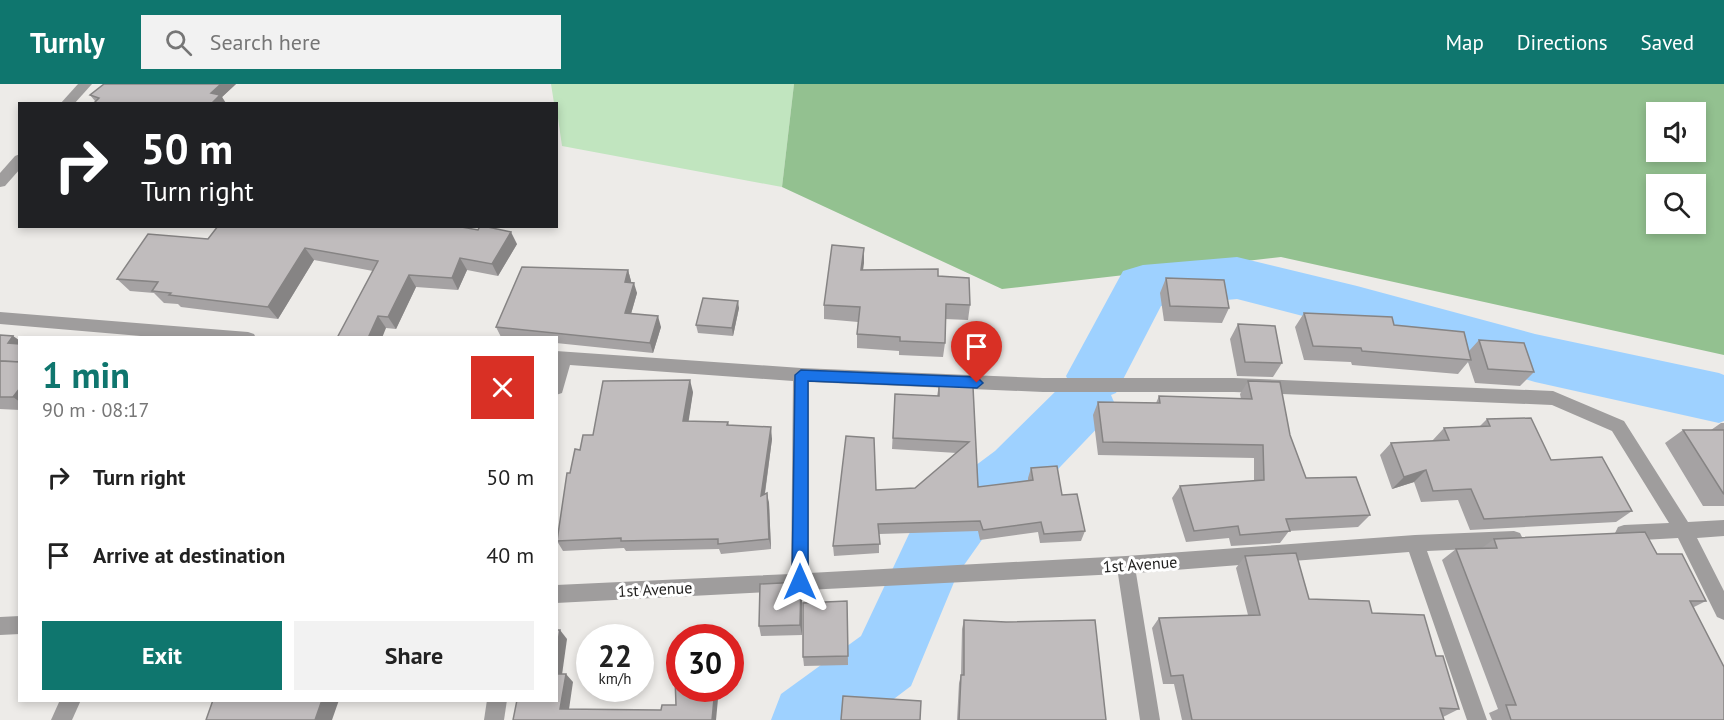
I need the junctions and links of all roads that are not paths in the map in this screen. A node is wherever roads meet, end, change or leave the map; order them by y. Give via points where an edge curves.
1 (86, 84) edge
2 (68, 102) edge
3 (18, 161) edge
4 (0, 182) edge
5 (0, 318) edge
6 (223, 336) edge
7 (560, 357) edge
8 (558, 372) edge
9 (801, 375) junction
10 (1724, 528) edge
11 (1684, 531) junction
12 (1602, 534) edge
13 (1532, 538) edge
14 (1415, 543) junction
15 (1126, 565) junction
16 (800, 582) junction
17 (558, 594) edge
18 (1724, 611) edge
19 (18, 625) edge
20 (0, 626) edge
21 (70, 702) edge
22 (497, 702) edge
23 (61, 720) edge
24 (494, 720) edge
25 (1150, 720) edge
26 (1477, 720) edge

1 - 2 street
3 - 4 street
5 - 6 street
7 - 8 street
7 - 9 street
9 - 11 street via 1042,385 1234,385 1553,398 1618,426
9 - 16 street
10 - 11 street
11 - 12 street
11 - 18 street
13 - 14 street, 1st Avenue
14 - 15 street, 1st Avenue
14 - 26 street
15 - 16 street, 1st Avenue
15 - 25 street
16 - 17 street, 1st Avenue
19 - 20 street
21 - 23 street
22 - 24 street

